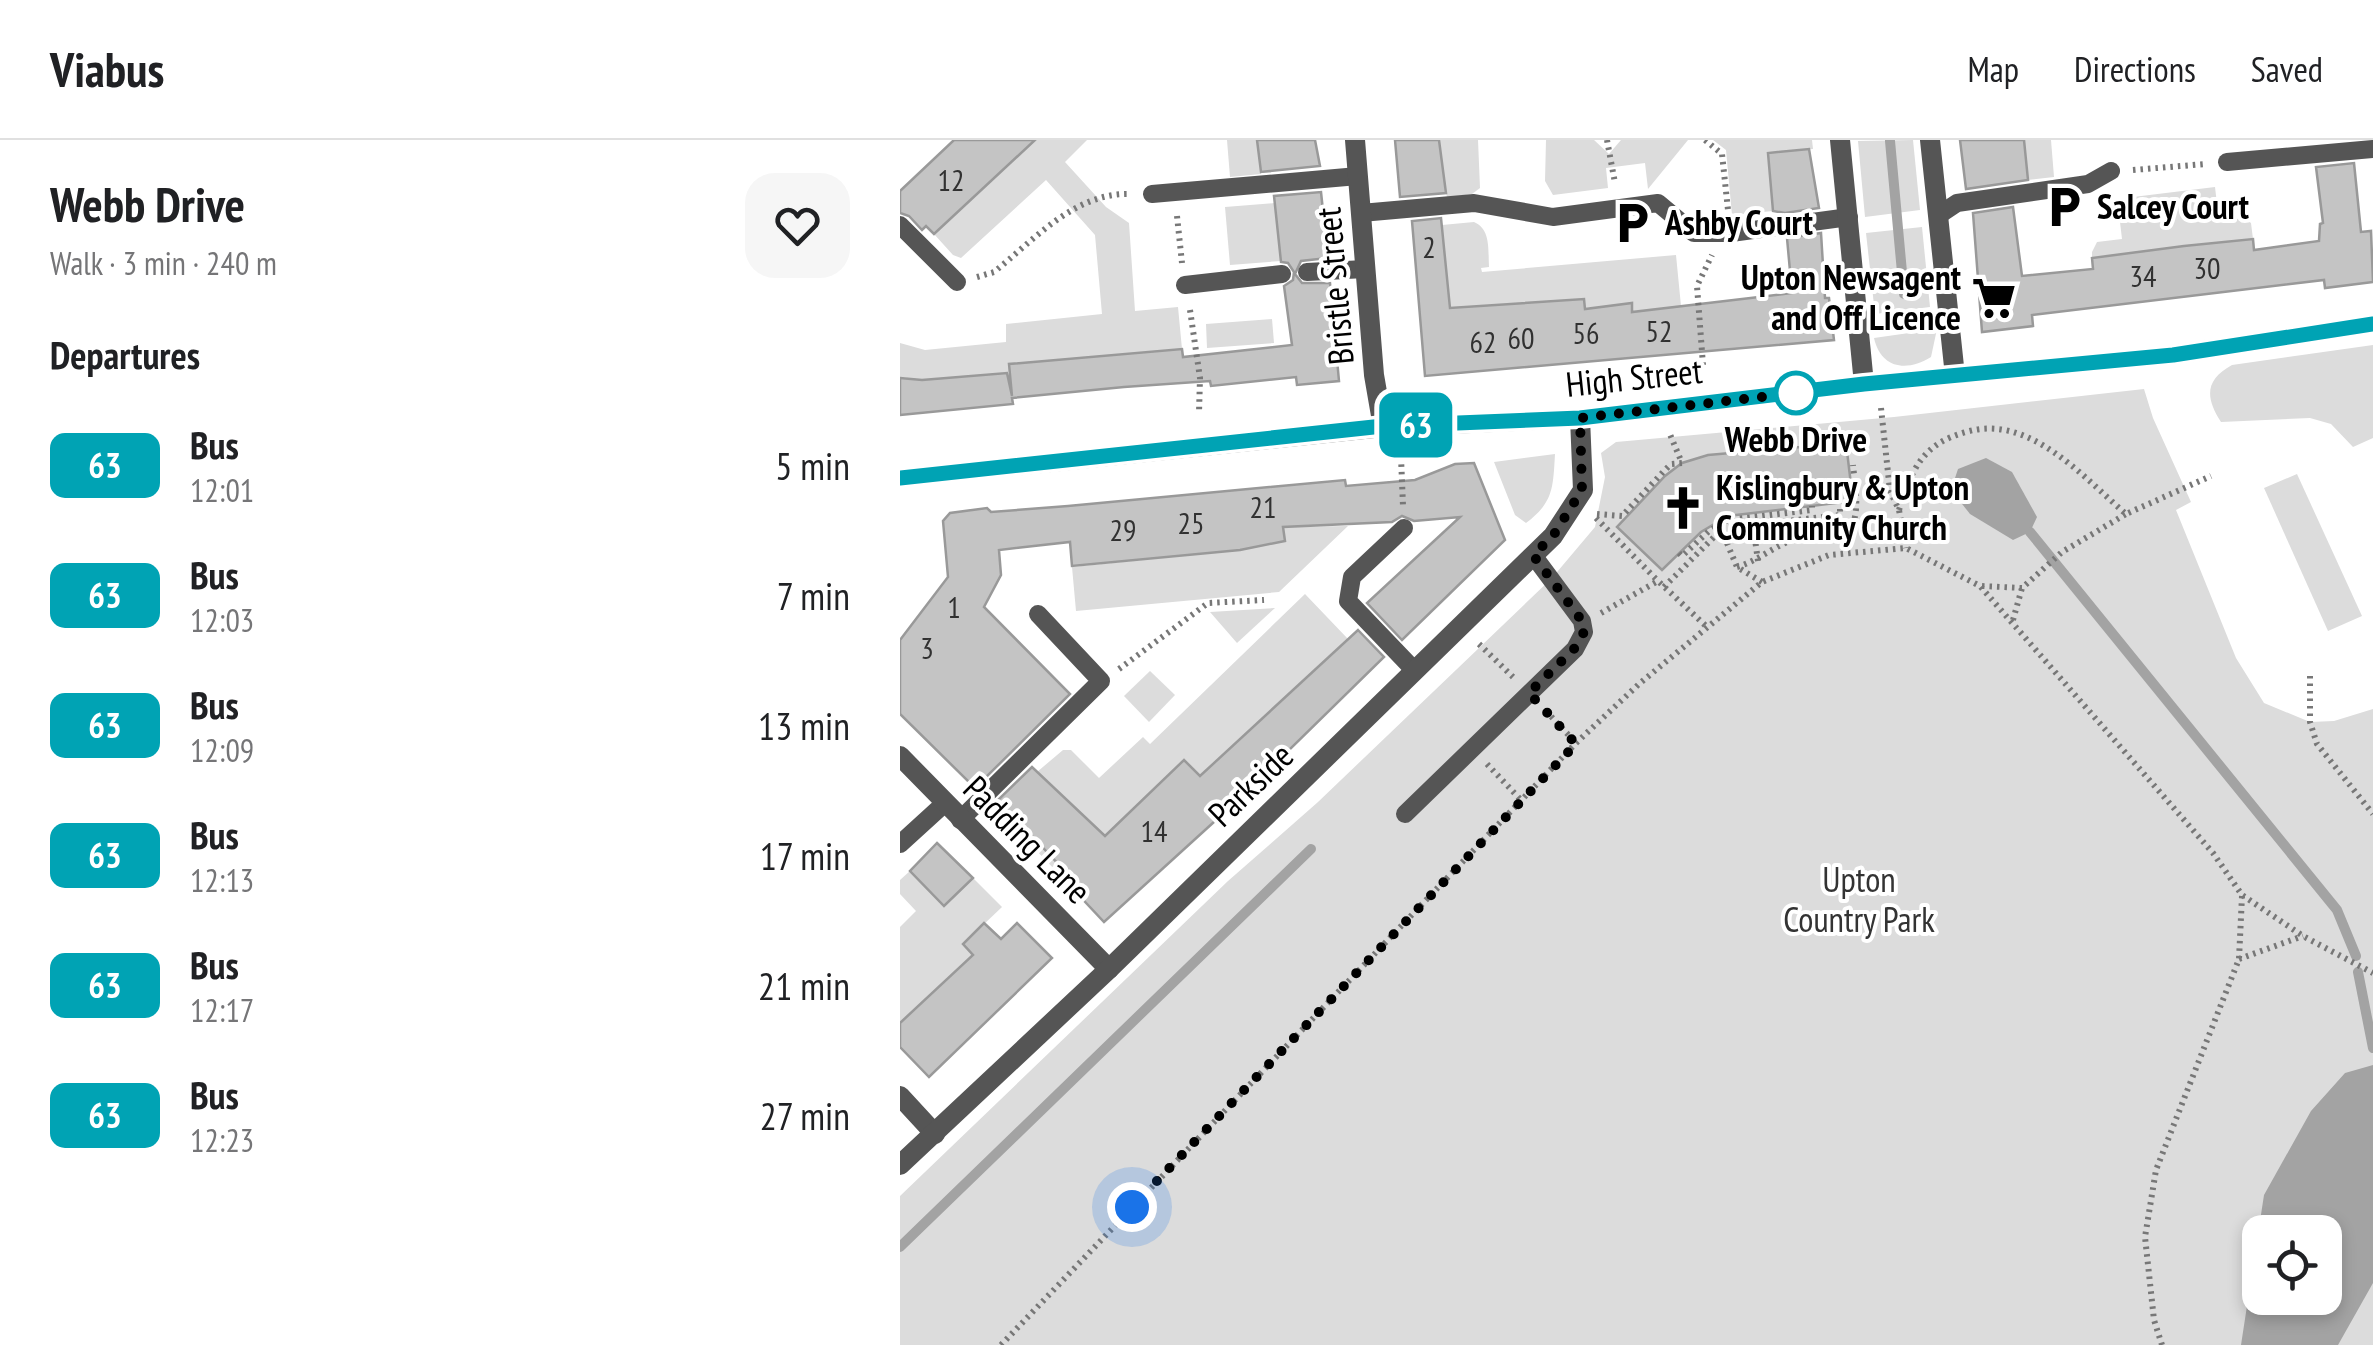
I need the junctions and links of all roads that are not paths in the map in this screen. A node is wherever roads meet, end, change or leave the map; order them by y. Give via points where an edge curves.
1 (1355, 140) edge
2 (1840, 140) edge
3 (1930, 140) edge
4 (2373, 149) edge
5 (2227, 162) road end
6 (2112, 172) road end
7 (1358, 176) junction
8 (1152, 194) road end
9 (1360, 213) junction
10 (1938, 215) junction
11 (1849, 216) junction
12 (900, 225) edge
13 (1364, 269) junction
14 (1307, 272) dead end
15 (1282, 274) dead end
16 (957, 282) road end
17 (1186, 285) road end
18 (2373, 324) edge
19 (1955, 376) junction
20 (1864, 384) junction
21 (1580, 418) junction
22 (1383, 426) junction
23 (901, 485) edge
24 (1404, 528) road end
25 (1533, 555) junction
26 (1038, 614) dead end
27 (1415, 671) junction
28 (900, 756) edge
29 (945, 803) junction
30 (1405, 814) dead end
31 (960, 820) junction
32 (900, 844) edge
33 (1109, 970) junction
34 (900, 1096) edge
35 (935, 1134) junction
36 (900, 1166) edge

1 - 7 street, Bristle Street
2 - 11 street
3 - 10 street
4 - 5 lane
6 - 10 lane via 2088,184 1957,203
7 - 8 lane
7 - 9 street, Bristle Street
9 - 11 lane via 1474,203 1553,217 1658,203 1694,233 1727,234
9 - 13 street, Bristle Street
10 - 19 street
11 - 20 street
12 - 16 lane
13 - 14 lane
13 - 22 street, Bristle Street
15 - 17 lane
18 - 19 street, High Street via 2173,355
19 - 20 street, High Street
20 - 21 street, High Street
21 - 22 street, High Street
21 - 25 street, Parkside via 1582,490
22 - 23 street, High Street
24 - 27 lane via 1352,577 1348,600
25 - 27 street, Parkside
25 - 30 lane via 1584,632
26 - 31 lane via 1102,681
27 - 33 street, Parkside
28 - 29 street, Padding Lane
29 - 31 street, Padding Lane
29 - 32 lane
31 - 33 street, Padding Lane
33 - 35 street, Parkside
34 - 35 street
35 - 36 street, Parkside

